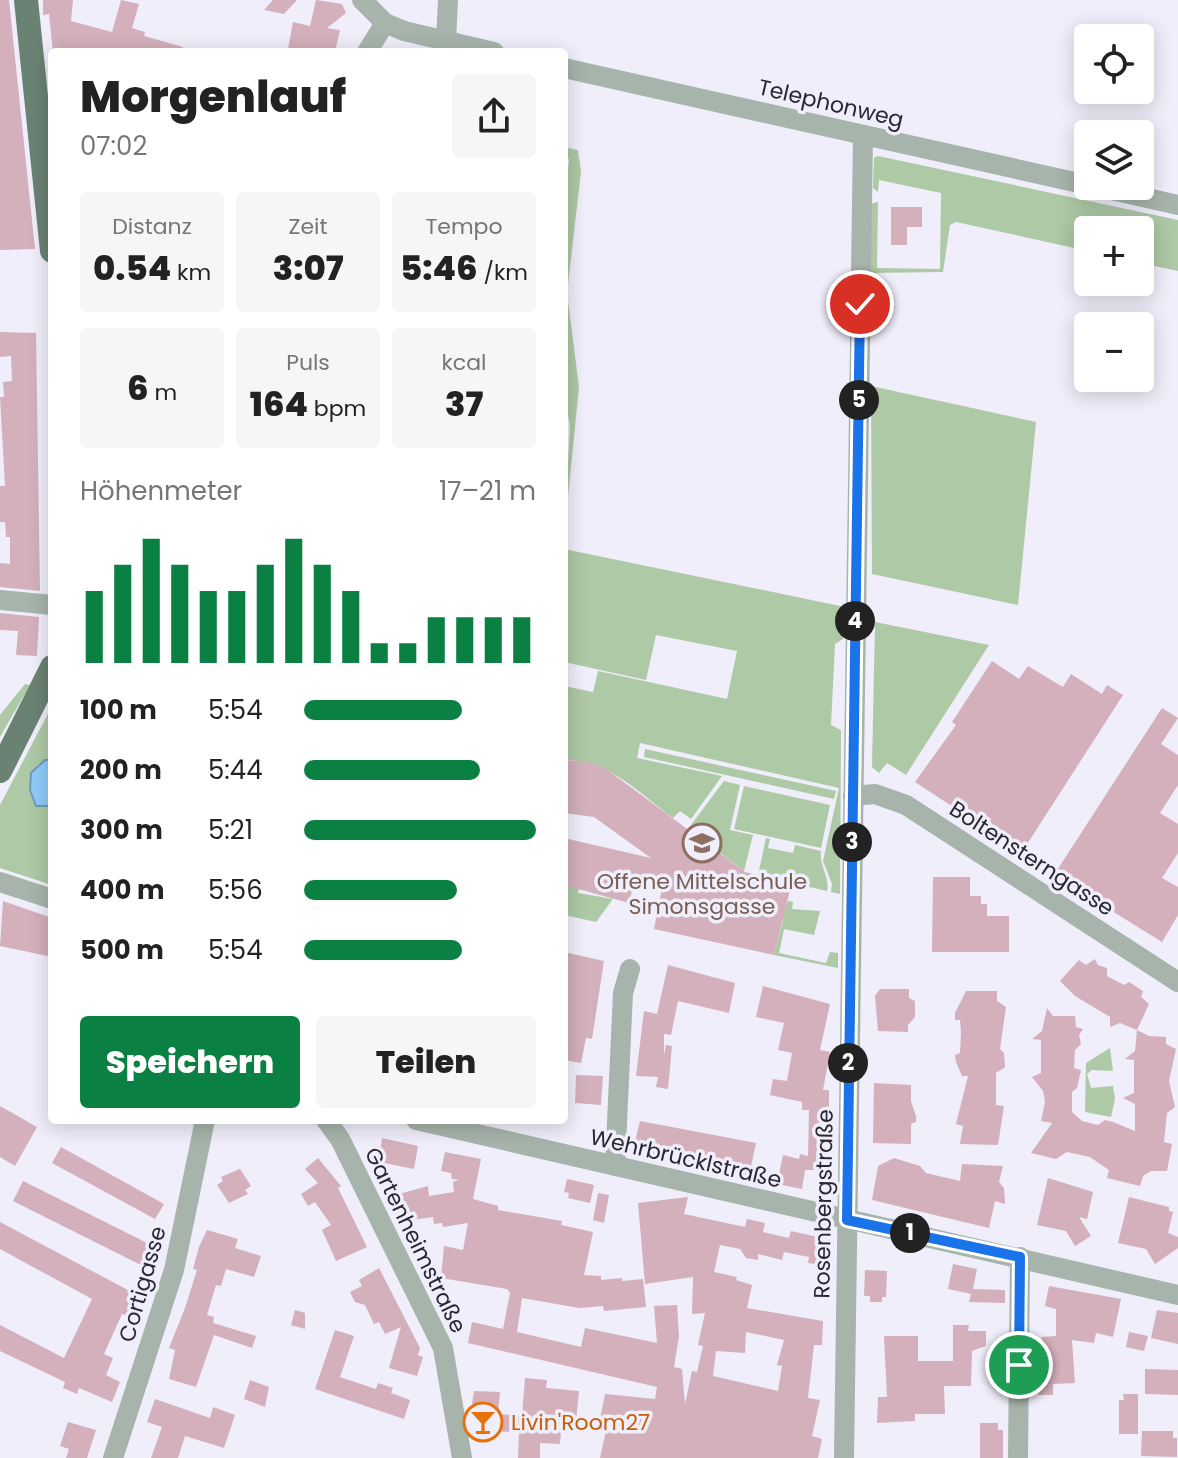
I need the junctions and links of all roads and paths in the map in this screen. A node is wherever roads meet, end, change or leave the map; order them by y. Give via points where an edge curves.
1 (26, 0) edge
2 (362, 0) edge
3 (448, 0) edge
4 (385, 23) junction
5 (446, 41) junction
6 (369, 48) edge
7 (477, 48) edge
8 (568, 69) edge
9 (863, 135) junction
10 (1074, 181) edge
11 (1154, 199) edge
12 (1178, 205) edge
13 (48, 212) edge
14 (0, 600) edge
15 (48, 605) edge
16 (43, 699) edge
17 (0, 771) edge
18 (853, 796) junction
19 (0, 882) edge
20 (48, 898) edge
21 (630, 969) dead end
22 (1178, 982) edge
23 (204, 1124) edge
24 (433, 1124) edge
25 (339, 1129) edge
26 (615, 1166) junction
27 (847, 1220) junction
28 (1020, 1257) junction
29 (1178, 1295) edge
30 (113, 1458) edge
31 (462, 1458) edge
32 (844, 1458) edge
33 (1018, 1458) edge

1 - 13 main road
2 - 4 street
3 - 5 street
4 - 5 street
4 - 6 street
5 - 7 street
8 - 9 street, Telephonweg
9 - 10 street, Telephonweg
9 - 18 street, Rosenbergstraße
11 - 12 street, Telephonweg
14 - 15 street
16 - 17 main road
18 - 22 street, Boltensterngasse via 875,794 906,805
18 - 27 street, Rosenbergstraße
19 - 20 street
21 - 26 street via 623,993
23 - 30 street, Cortigasse via 174,1270
24 - 26 street, Wehrbrücklstraße
25 - 31 street, Gartenheimstraße via 443,1348
26 - 27 street, Wehrbrücklstraße
27 - 28 street, Wehrbrücklstraße
27 - 32 street, Rosenbergstraße
28 - 29 street, Wehrbrücklstraße
28 - 33 street

